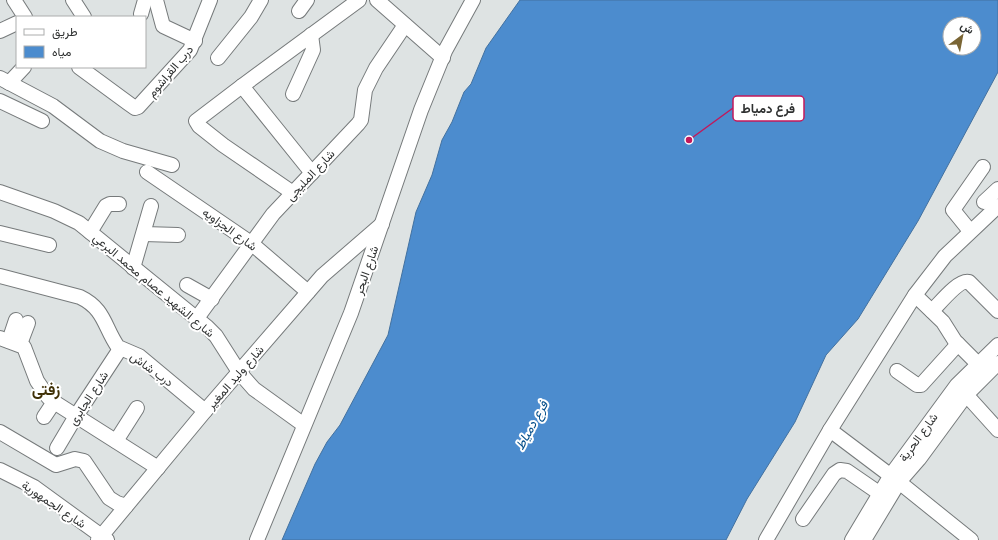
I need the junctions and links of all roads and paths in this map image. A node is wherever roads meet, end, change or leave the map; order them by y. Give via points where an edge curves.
1 (14, 0) edge
2 (73, 0) edge
3 (145, 0) edge
4 (156, 0) edge
5 (210, 0) edge
6 (261, 0) edge
7 (359, 0) edge
8 (377, 0) edge
9 (470, 1) edge
10 (141, 14) dead end
11 (24, 16) edge
12 (83, 16) edge
13 (16, 23) edge
14 (406, 25) junction
15 (0, 31) edge
16 (311, 35) junction
17 (195, 41) junction
18 (218, 58) dead end
19 (442, 58) junction
20 (22, 68) edge
21 (80, 68) edge
22 (4, 80) edge
23 (242, 86) junction
24 (293, 94) dead end
25 (0, 100) edge
26 (42, 121) dead end
27 (172, 165) dead end
28 (983, 167) dead end
29 (147, 172) dead end
30 (312, 173) junction
31 (998, 189) edge
32 (0, 192) edge
33 (293, 193) junction
34 (984, 202) dead end
35 (119, 204) dead end
36 (151, 206) dead end
37 (998, 206) edge
38 (382, 224) junction
39 (970, 231) junction
40 (90, 232) junction
41 (0, 233) edge
42 (144, 234) junction
43 (178, 235) dead end
44 (251, 243) junction
45 (49, 245) dead end
46 (133, 268) junction
47 (0, 276) edge
48 (187, 285) dead end
49 (308, 292) junction
50 (915, 295) junction
51 (212, 299) junction
52 (932, 310) junction
53 (998, 311) edge
54 (197, 318) junction
55 (22, 321) dead end
56 (10, 341) edge
57 (958, 344) junction
58 (998, 345) edge
59 (120, 349) junction
60 (998, 363) edge
61 (978, 364) junction
62 (897, 371) dead end
63 (239, 372) junction
64 (962, 390) junction
65 (54, 402) junction
66 (138, 408) dead end
67 (206, 411) junction
68 (76, 416) junction
69 (44, 418) dead end
70 (304, 425) junction
71 (830, 430) junction
72 (998, 430) edge
73 (0, 432) edge
74 (116, 441) junction
75 (57, 448) dead end
76 (158, 468) junction
77 (0, 470) edge
78 (895, 478) junction
79 (879, 493) junction
80 (126, 506) junction
81 (803, 519) dead end
82 (868, 522) junction
83 (102, 539) edge
84 (257, 540) edge
85 (766, 540) edge
86 (852, 540) edge
87 (864, 540) edge
88 (971, 540) edge

1 - 11 street
2 - 12 street
3 - 10 street
4 - 17 street via 163,26
5 - 17 street, درب القراشوم
6 - 18 street via 251,17
7 - 16 street
8 - 14 street
9 - 19 street, شارع البحر
13 - 15 street
14 - 19 street
14 - 30 street, شارع المليجى via 376,68 365,90 361,120
16 - 23 street
16 - 24 street via 313,50
17 - 21 street, درب القراشوم via 186,56 135,108
19 - 38 street, شارع البحر via 421,110
20 - 22 street
22 - 27 street via 52,106 100,141 123,151
23 - 30 street
23 - 33 street via 197,120 197,124
25 - 26 street
28 - 39 street via 953,212
29 - 44 street, شارع الجزاويه
30 - 33 street, شارع المليجى
31 - 34 street
32 - 40 street, شارع الشهيد عصام محمد البرعي via 67,216
33 - 44 street, شارع المليجى
35 - 40 street via 106,206
36 - 42 street
37 - 39 street
38 - 49 street, شارع وليد المغير via 352,248
38 - 70 street, شارع البحر via 351,313
39 - 50 street via 944,256
40 - 46 street, شارع الشهيد عصام محمد البرعي
41 - 45 street
42 - 43 street
42 - 46 street
44 - 49 street, شارع الجزاويه
44 - 51 street, شارع المليجى
46 - 54 street, شارع الشهيد عصام محمد البرعي
47 - 59 street, درب شاش via 87,300 99,311
48 - 51 street
49 - 63 street, شارع وليد المغير
50 - 52 street
50 - 71 street
51 - 54 street, شارع المليجى
52 - 53 street via 966,281
52 - 57 street
54 - 63 street, شارع الشهيد عصام محمد البرعي via 216,336
55 - 56 street
56 - 65 street via 26,350 42,389
57 - 61 street
57 - 62 street via 921,385 917,385
58 - 61 street, شارع الحرية
59 - 67 street, درب شاش via 139,356
59 - 68 street, شارع الجابرى
60 - 64 street, شارع الحرية
61 - 64 street, شارع الحرية
63 - 67 street, شارع وليد المغير
63 - 70 street, شارع الشهيد عصام محمد البرعي via 254,389
64 - 72 street
64 - 78 street, شارع الحرية
65 - 68 street
65 - 69 street
66 - 74 street
67 - 76 street, شارع وليد المغير
68 - 74 street
68 - 75 street, شارع الجابرى
70 - 84 street, شارع البحر
71 - 78 street
71 - 85 street
73 - 80 street via 52,464 60,465 75,459 84,461 109,498
74 - 76 street
76 - 80 street, شارع وليد المغير
77 - 83 street, شارع الجمهورية via 34,487
78 - 79 street, شارع الحرية
78 - 82 street, شارع الحرية
78 - 88 street
79 - 81 street via 847,471 840,470 834,474
79 - 82 street, شارع الحرية
80 - 83 street, شارع وليد المغير
82 - 86 street, شارع الحرية
82 - 87 street, شارع الحرية

